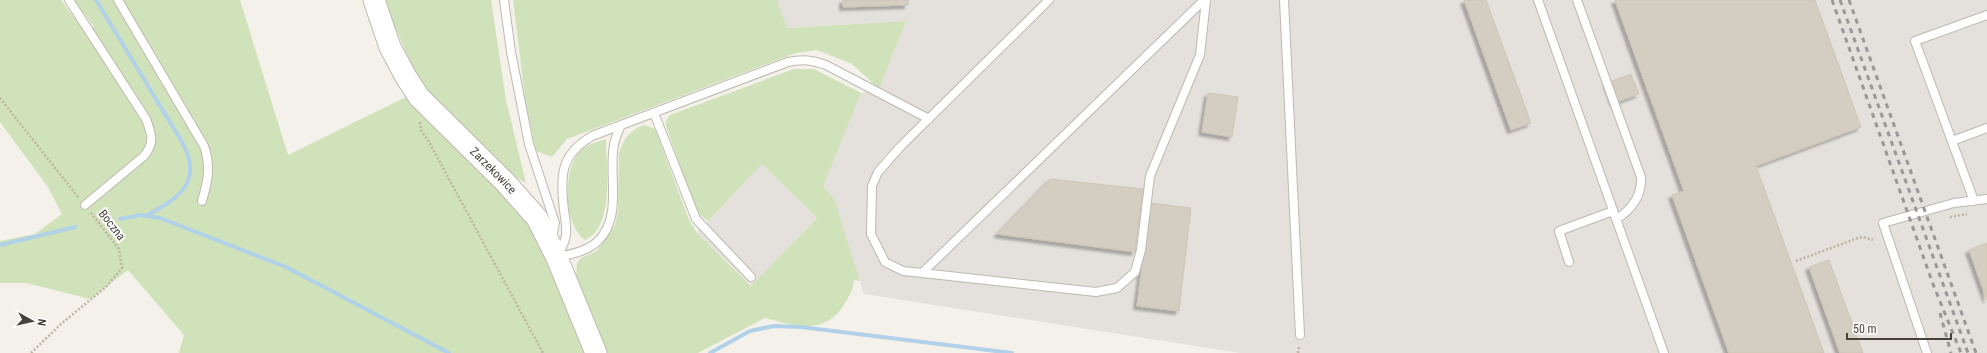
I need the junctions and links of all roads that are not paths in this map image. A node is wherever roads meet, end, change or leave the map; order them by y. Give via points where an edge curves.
1 (69, 0) edge
2 (118, 0) edge
3 (374, 0) edge
4 (504, 0) edge
5 (1048, 0) edge
6 (1205, 0) edge
7 (1284, 0) edge
8 (1538, 0) edge
9 (1577, 0) edge
10 (1987, 15) edge
11 (654, 113) junction
12 (929, 119) junction
13 (621, 125) junction
14 (1987, 128) edge
15 (1952, 141) junction
16 (1987, 199) edge
17 (202, 200) dead end
18 (1974, 201) junction
19 (85, 205) road end
20 (1613, 211) junction
21 (1616, 219) junction
22 (557, 258) junction
23 (1569, 262) dead end
24 (922, 273) junction
25 (751, 277) dead end
26 (1300, 335) dead end
27 (596, 353) edge
28 (1664, 353) edge
29 (1927, 353) edge

1 - 19 lane via 146,118 152,139 150,148 144,156
2 - 17 lane via 204,146 208,159 209,180
3 - 22 street, Zarzekowice via 390,47 419,97 505,182 537,218
4 - 22 lane via 529,144 555,223 552,237
5 - 12 lane
6 - 24 lane
6 - 24 lane via 1200,55 1150,176 1141,250 1135,272 1116,288 1096,292
7 - 26 lane
8 - 20 lane
9 - 21 lane via 1641,177 1639,195 1624,215
10 - 15 lane via 1915,41
11 - 12 lane via 801,59 826,65
11 - 13 lane
11 - 25 lane via 696,219
12 - 24 lane via 878,172 872,186 871,234 885,262 903,271
13 - 22 lane via 614,146 612,208 607,227 598,241 581,251
13 - 22 lane via 592,136 578,144 570,154 561,186 565,242
14 - 15 lane
15 - 18 lane
16 - 18 lane
18 - 29 lane via 1954,203 1883,223
20 - 21 lane
20 - 23 lane via 1559,231
21 - 28 lane
22 - 27 street, Zarzekowice

